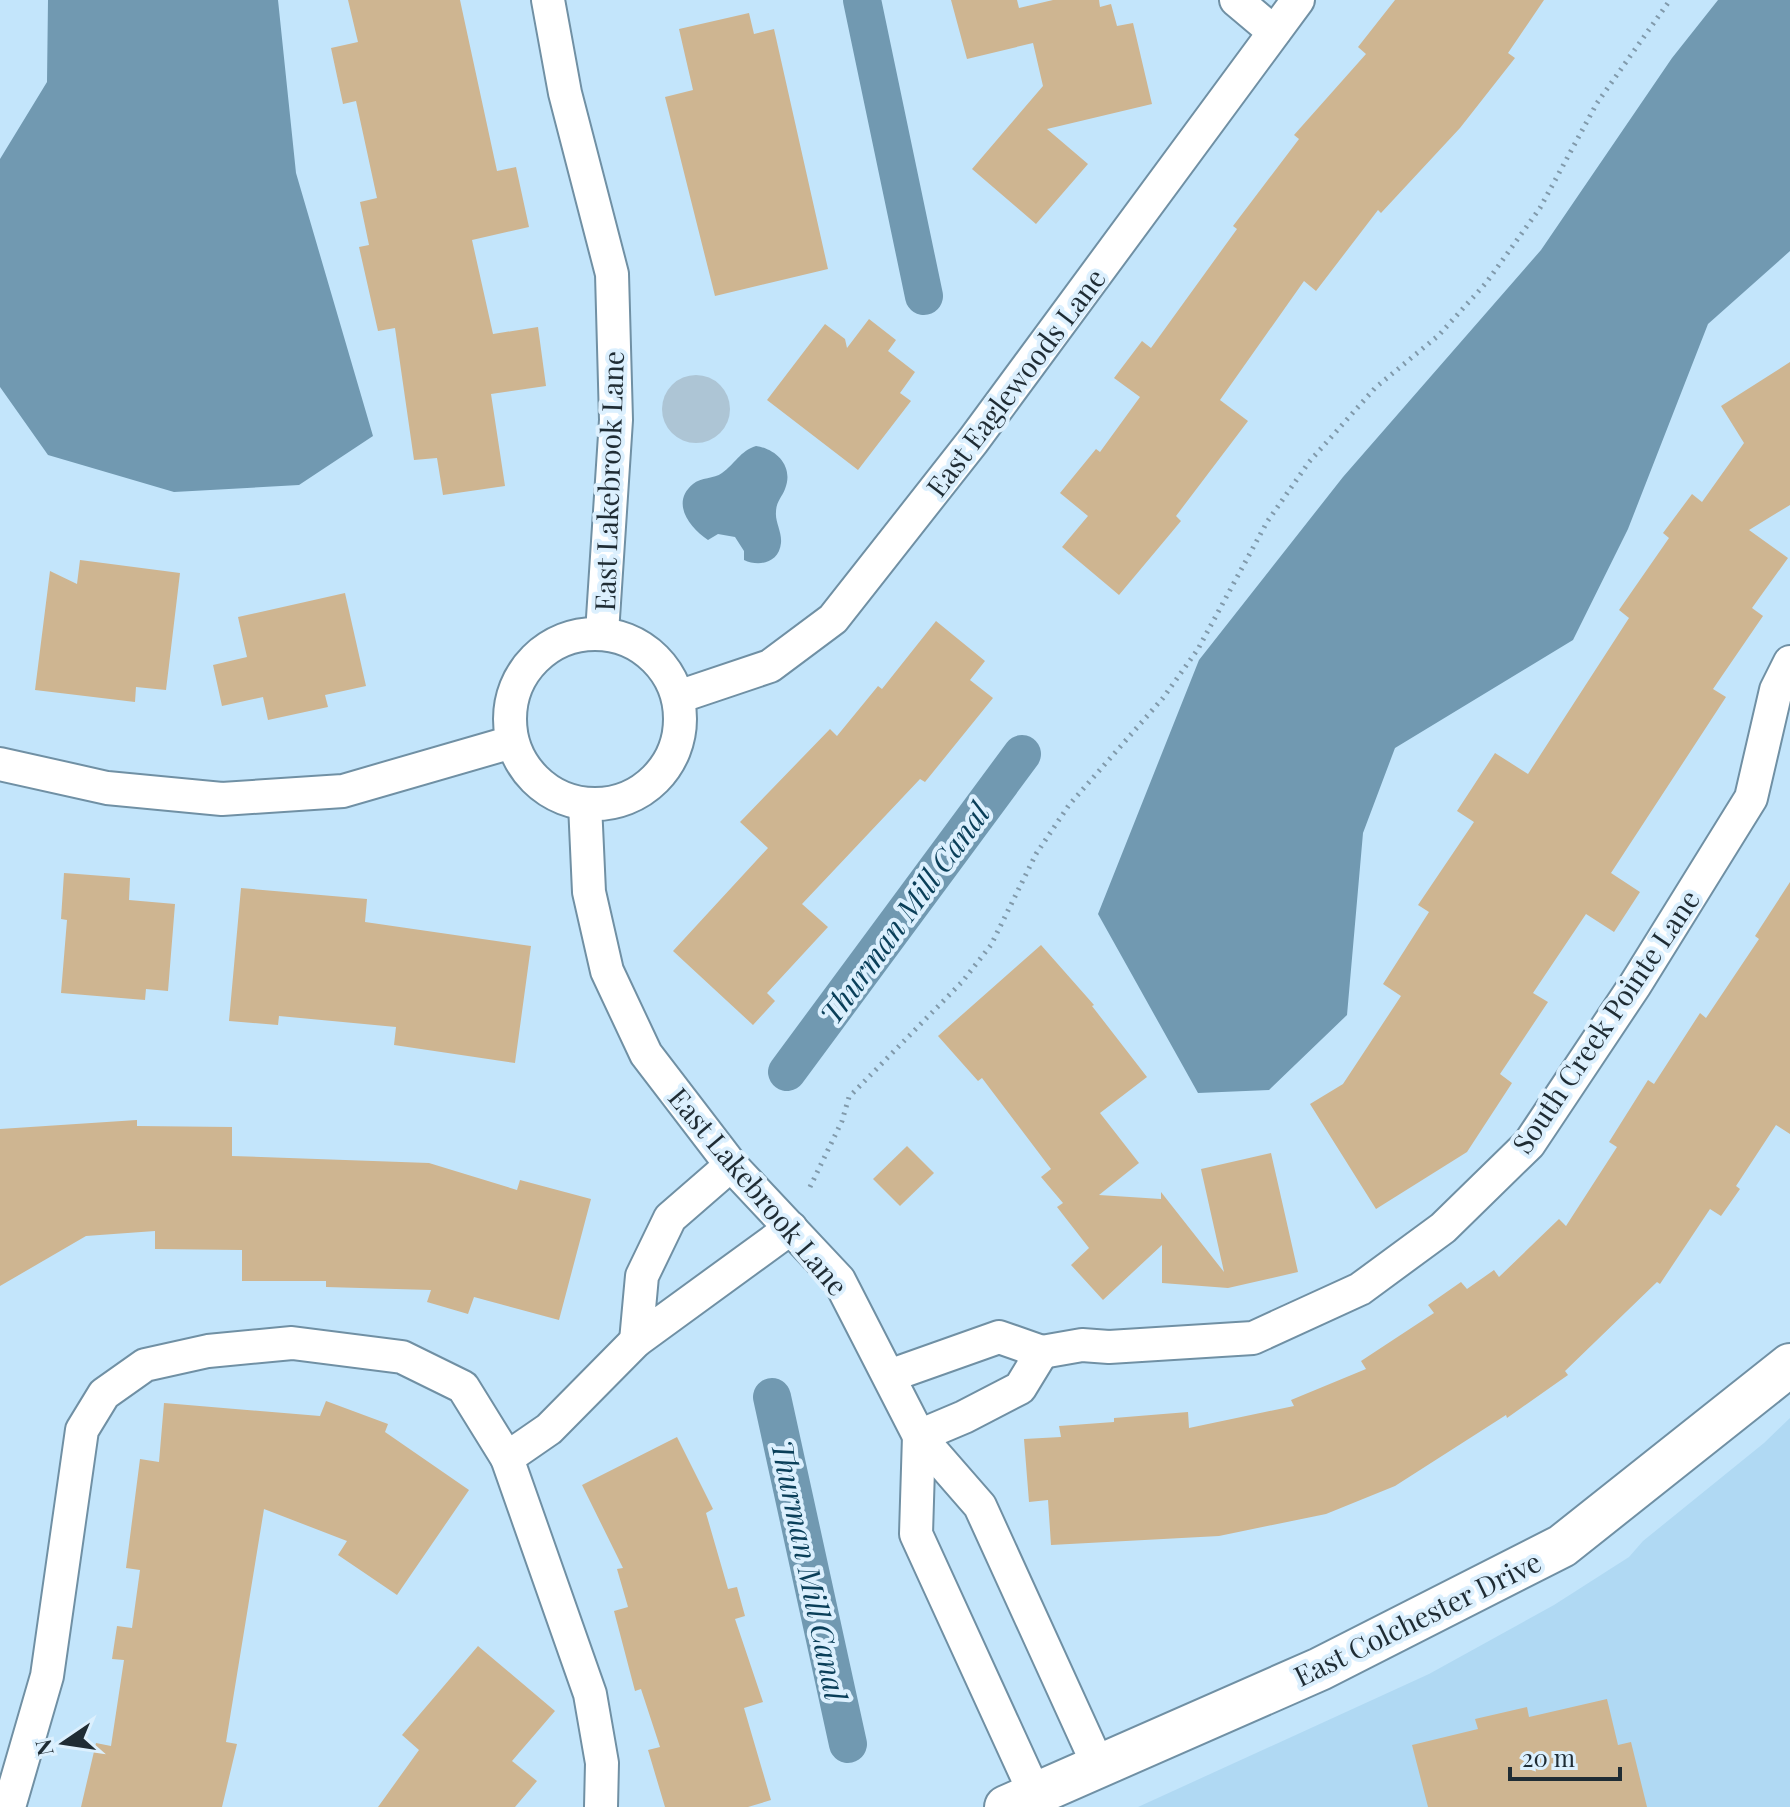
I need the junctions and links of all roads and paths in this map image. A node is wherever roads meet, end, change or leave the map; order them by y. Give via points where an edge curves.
1 (548, 0) edge
2 (1236, 0) edge
3 (1298, 0) edge
4 (1670, 0) edge
5 (1274, 32) junction
6 (602, 633) junction
7 (1790, 662) edge
8 (678, 697) junction
9 (512, 742) junction
10 (0, 764) edge
11 (585, 804) junction
12 (731, 1165) junction
13 (810, 1187) dead end
14 (791, 1228) junction
15 (636, 1341) junction
16 (1042, 1352) junction
17 (1790, 1365) edge
18 (889, 1376) junction
19 (919, 1436) junction
20 (507, 1458) junction
21 (1099, 1767) junction
22 (1020, 1801) edge
23 (9, 1807) edge
24 (601, 1807) edge

1 - 6 street, East Lakebrook Lane via 565,93 612,274 616,420
2 - 5 street
3 - 5 street, East Eaglewoods Lane
4 - 13 path via 1597,103 1540,208 1486,283 1439,335 1375,388 1309,462 1267,522 1198,649 1163,698 1069,805 1036,854 991,945 962,982 849,1097
5 - 8 street, East Eaglewoods Lane via 973,441 833,619 770,666
6 - 8 street via 628,639 650,653 668,673
6 - 9 street via 575,635 549,645 528,664 514,687
7 - 16 street, South Creek Pointe Lane via 1776,690 1751,798 1529,1144 1443,1228 1360,1289 1253,1338 1082,1345
8 - 11 street via 680,725 674,752 660,775 638,793 613,803
9 - 10 street via 343,791 222,799 107,788
9 - 11 street via 522,765 539,784 561,798
11 - 12 street, East Lakebrook Lane via 589,892 607,971 646,1054
12 - 14 street, East Lakebrook Lane
12 - 15 street via 670,1218 642,1276
14 - 15 street
14 - 18 street, East Lakebrook Lane via 839,1280
15 - 20 street via 549,1429
16 - 18 street, South Creek Pointe Lane via 999,1337
16 - 19 street via 1020,1388
17 - 21 street, East Colchester Drive via 1562,1546 1320,1669
18 - 19 street, East Lakebrook Lane
19 - 21 street, East Lakebrook Lane via 980,1506
19 - 22 street, East Lakebrook Lane via 916,1534
20 - 23 street via 463,1387 402,1357 292,1343 208,1351 145,1365 104,1394 82,1430 47,1676
20 - 24 street via 590,1694 602,1763
21 - 22 street, East Colchester Drive

